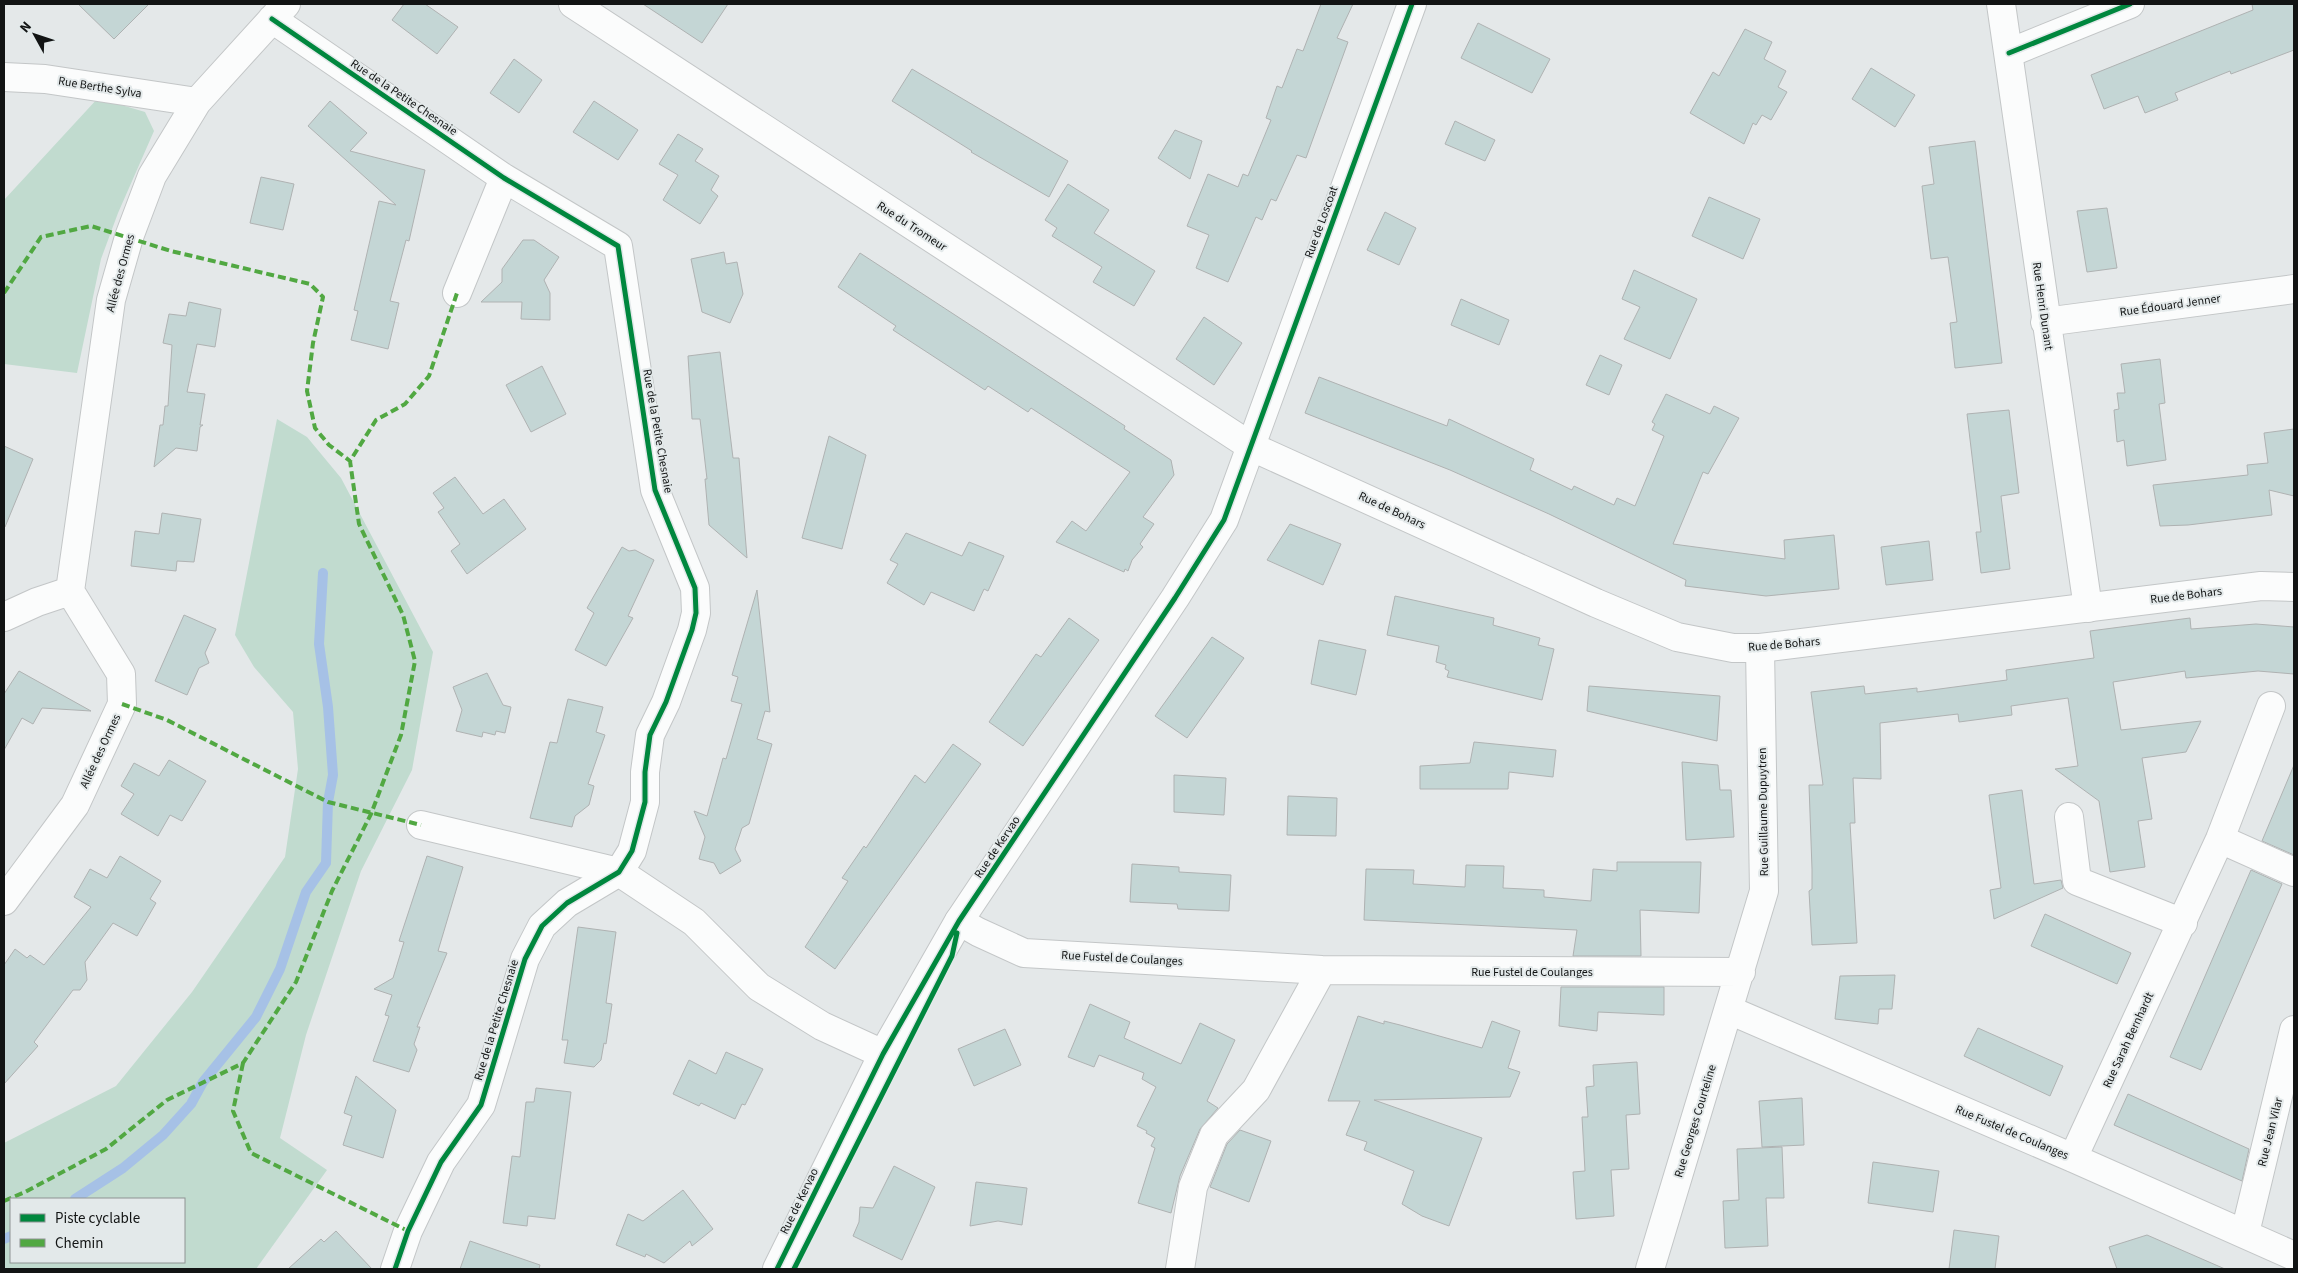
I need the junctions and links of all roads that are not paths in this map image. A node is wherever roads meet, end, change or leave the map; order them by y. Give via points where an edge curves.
1 (573, 4) edge
2 (1412, 4) edge
3 (2001, 4) edge
4 (2130, 4) edge
5 (280, 12) edge
6 (2009, 53) junction
7 (4, 77) edge
8 (197, 102) junction
9 (504, 178) junction
10 (2294, 289) edge
11 (457, 293) dead end
12 (2045, 322) junction
13 (1252, 447) junction
14 (2294, 587) edge
15 (70, 591) junction
16 (2088, 608) junction
17 (4, 617) edge
18 (1760, 648) junction
19 (2271, 706) dead end
20 (2069, 817) dead end
21 (421, 825) dead end
22 (2220, 839) junction
23 (619, 872) junction
24 (2294, 872) edge
25 (4, 900) edge
26 (959, 921) junction
27 (2183, 923) junction
28 (1322, 970) junction
29 (1741, 972) junction
30 (1729, 1010) junction
31 (2294, 1030) edge
32 (883, 1054) junction
33 (2073, 1158) junction
34 (2245, 1233) junction
35 (2294, 1256) edge
36 (395, 1269) edge
37 (777, 1269) edge
38 (1180, 1269) edge
39 (1650, 1269) edge

1 - 13 street, Rue du Tromeur
2 - 13 street, Rue de Loscoat
3 - 6 street, Rue Henri Dunant
4 - 6 street
5 - 8 street, Allée des Ormes
5 - 9 street, Rue de la Petite Chesnaie
6 - 12 street, Rue Henri Dunant
7 - 8 street, Rue Berthe Sylva via 45,79
8 - 15 street, Allée des Ormes via 152,176 129,237 111,300
9 - 11 street
9 - 23 street, Rue de la Petite Chesnaie via 618,246 655,490 695,588 696,613 692,630 666,702 650,735 645,802 632,851
10 - 12 street, Rue Édouard Jenner
12 - 16 street, Rue Henri Dunant
13 - 18 street, Rue de Bohars via 1596,604 1677,637 1733,648
13 - 26 street, Rue de Kervao via 1219,528
14 - 16 street, Rue de Bohars via 2261,586
15 - 17 street
15 - 25 street, Allée des Ormes via 121,674 122,704 75,805
16 - 18 street, Rue de Bohars
18 - 29 street, Rue Guillaume Dupuytren via 1764,892
19 - 22 street, Rue Sarah Bernhardt
20 - 27 street via 2077,881
21 - 23 street
22 - 24 street
22 - 27 street, Rue Sarah Bernhardt
23 - 32 street via 694,922 759,987 822,1026
23 - 36 street, Rue de la Petite Chesnaie via 567,903 542,926 525,958 481,1105 441,1162 408,1231
26 - 28 street, Rue Fustel de Coulanges via 1024,953
26 - 32 street, Rue de Kervao
27 - 33 street, Rue Sarah Bernhardt
28 - 29 street, Rue Fustel de Coulanges
28 - 38 street via 1256,1090 1214,1135 1193,1187
29 - 30 street, Rue Georges Courteline
30 - 33 street, Rue Fustel de Coulanges
30 - 39 street, Rue Georges Courteline
31 - 34 street, Rue Jean Vilar
32 - 37 street, Rue de Kervao
33 - 34 street, Rue Fustel de Coulanges
34 - 35 street, Rue Fustel de Coulanges

